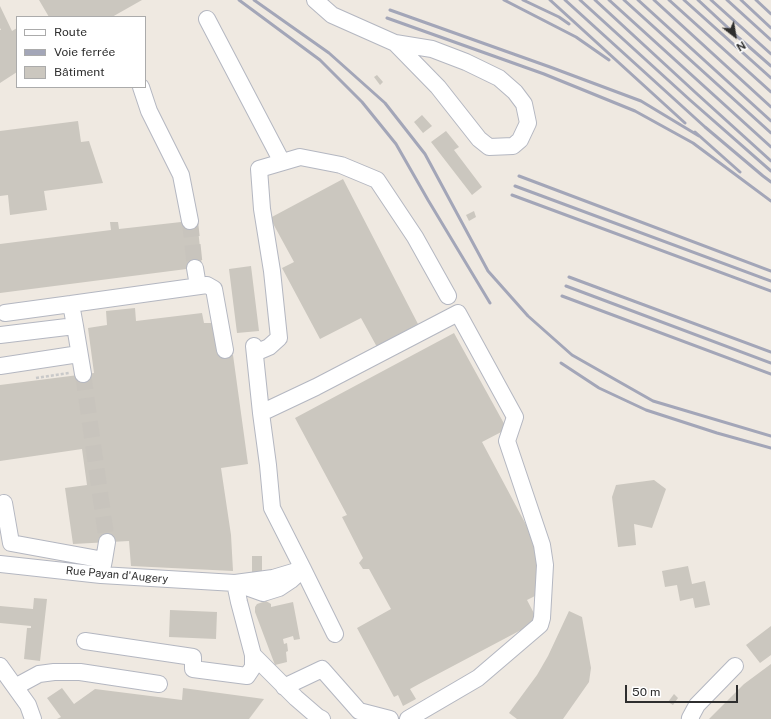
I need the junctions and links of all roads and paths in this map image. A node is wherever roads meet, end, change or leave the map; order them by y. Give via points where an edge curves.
1 (315, 0) edge
2 (207, 19) dead end
3 (395, 43) junction
4 (141, 88) edge
5 (282, 162) junction
6 (190, 221) tunnel mouth
7 (195, 268) tunnel mouth
8 (198, 286) junction
9 (448, 296) dead end
10 (71, 304) junction
11 (6, 313) dead end
12 (75, 326) junction
13 (0, 335) edge
14 (225, 350) dead end
15 (79, 354) junction
16 (0, 366) edge
17 (83, 373) joint
18 (30, 379) dead end
19 (261, 413) junction
20 (4, 503) dead end
21 (107, 542) tunnel mouth
22 (0, 564) edge
23 (102, 568) junction
24 (304, 569) junction
25 (235, 583) junction
26 (335, 634) dead end
27 (85, 641) dead end
28 (253, 655) junction
29 (0, 666) edge
30 (735, 666) dead end
31 (159, 684) dead end
32 (15, 687) junction
33 (284, 687) junction
34 (33, 719) edge
35 (322, 719) edge
36 (390, 719) edge
37 (408, 719) edge
38 (690, 719) edge

1 - 3 street via 332,15
2 - 5 street
3 - 3 street via 438,87 479,139 489,147 513,146 520,140 528,123 524,104 499,78 432,49
4 - 6 street via 148,111 180,175
5 - 9 street via 300,156 341,165 377,180 415,237
5 - 19 street via 259,169 279,338 269,347 254,350
7 - 8 street
8 - 10 street
8 - 14 street via 208,285 214,289
10 - 11 street
10 - 12 street
12 - 13 street
12 - 15 street
15 - 16 street
15 - 17 street
17 - 18 path
19 - 24 street via 272,508
19 - 37 street via 458,313 515,417 506,441 542,545 545,565 540,624 478,678
20 - 23 street via 11,543
21 - 23 street
22 - 23 street, Rue Payan d'Augery
23 - 25 street, Rue Payan d'Augery
24 - 25 street, Rue Payan d'Augery via 273,578
24 - 26 street
25 - 28 street
27 - 28 street via 193,657 193,669 247,676 254,667
28 - 33 street
29 - 32 street
30 - 38 street via 697,705
31 - 32 street via 80,672 54,672 39,674
32 - 34 street via 28,705
33 - 35 street
33 - 36 street via 322,669 359,711

